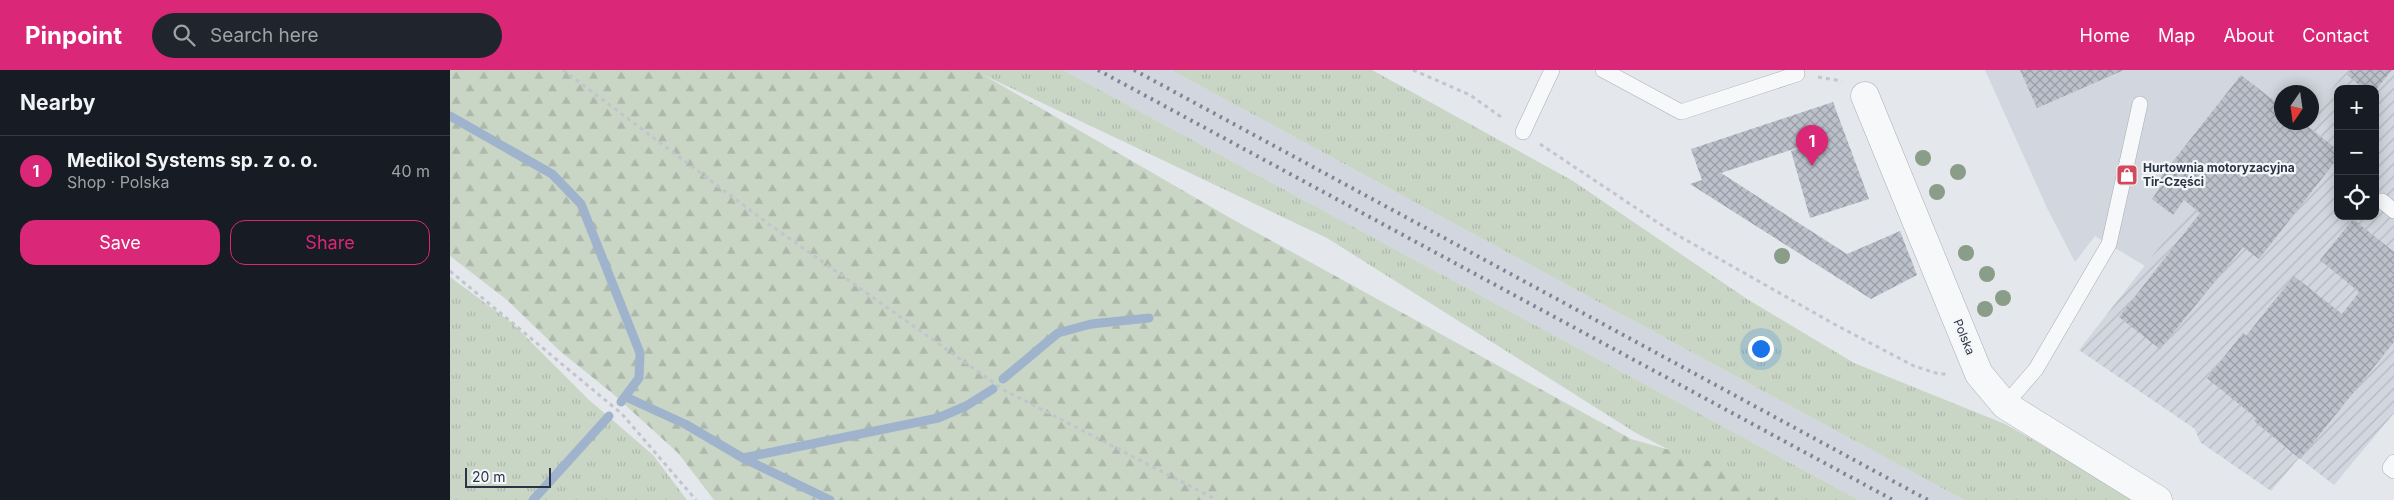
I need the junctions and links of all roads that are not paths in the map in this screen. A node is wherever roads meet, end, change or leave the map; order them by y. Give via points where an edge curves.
1 (1552, 70) edge
2 (1603, 70) edge
3 (1796, 72) edge
4 (1865, 96) road end
5 (2140, 104) dead end
6 (1523, 132) road end
7 (2382, 200) dead end
8 (2394, 211) edge
9 (2005, 405) junction
10 (2394, 462) edge
11 (2394, 471) edge
12 (2158, 500) edge

1 - 6 lane
2 - 3 lane via 1682,112
4 - 9 street, Polska via 1979,374
5 - 9 lane via 2109,244 2036,369
7 - 8 lane
9 - 12 street, Polska
10 - 11 lane via 2390,468

